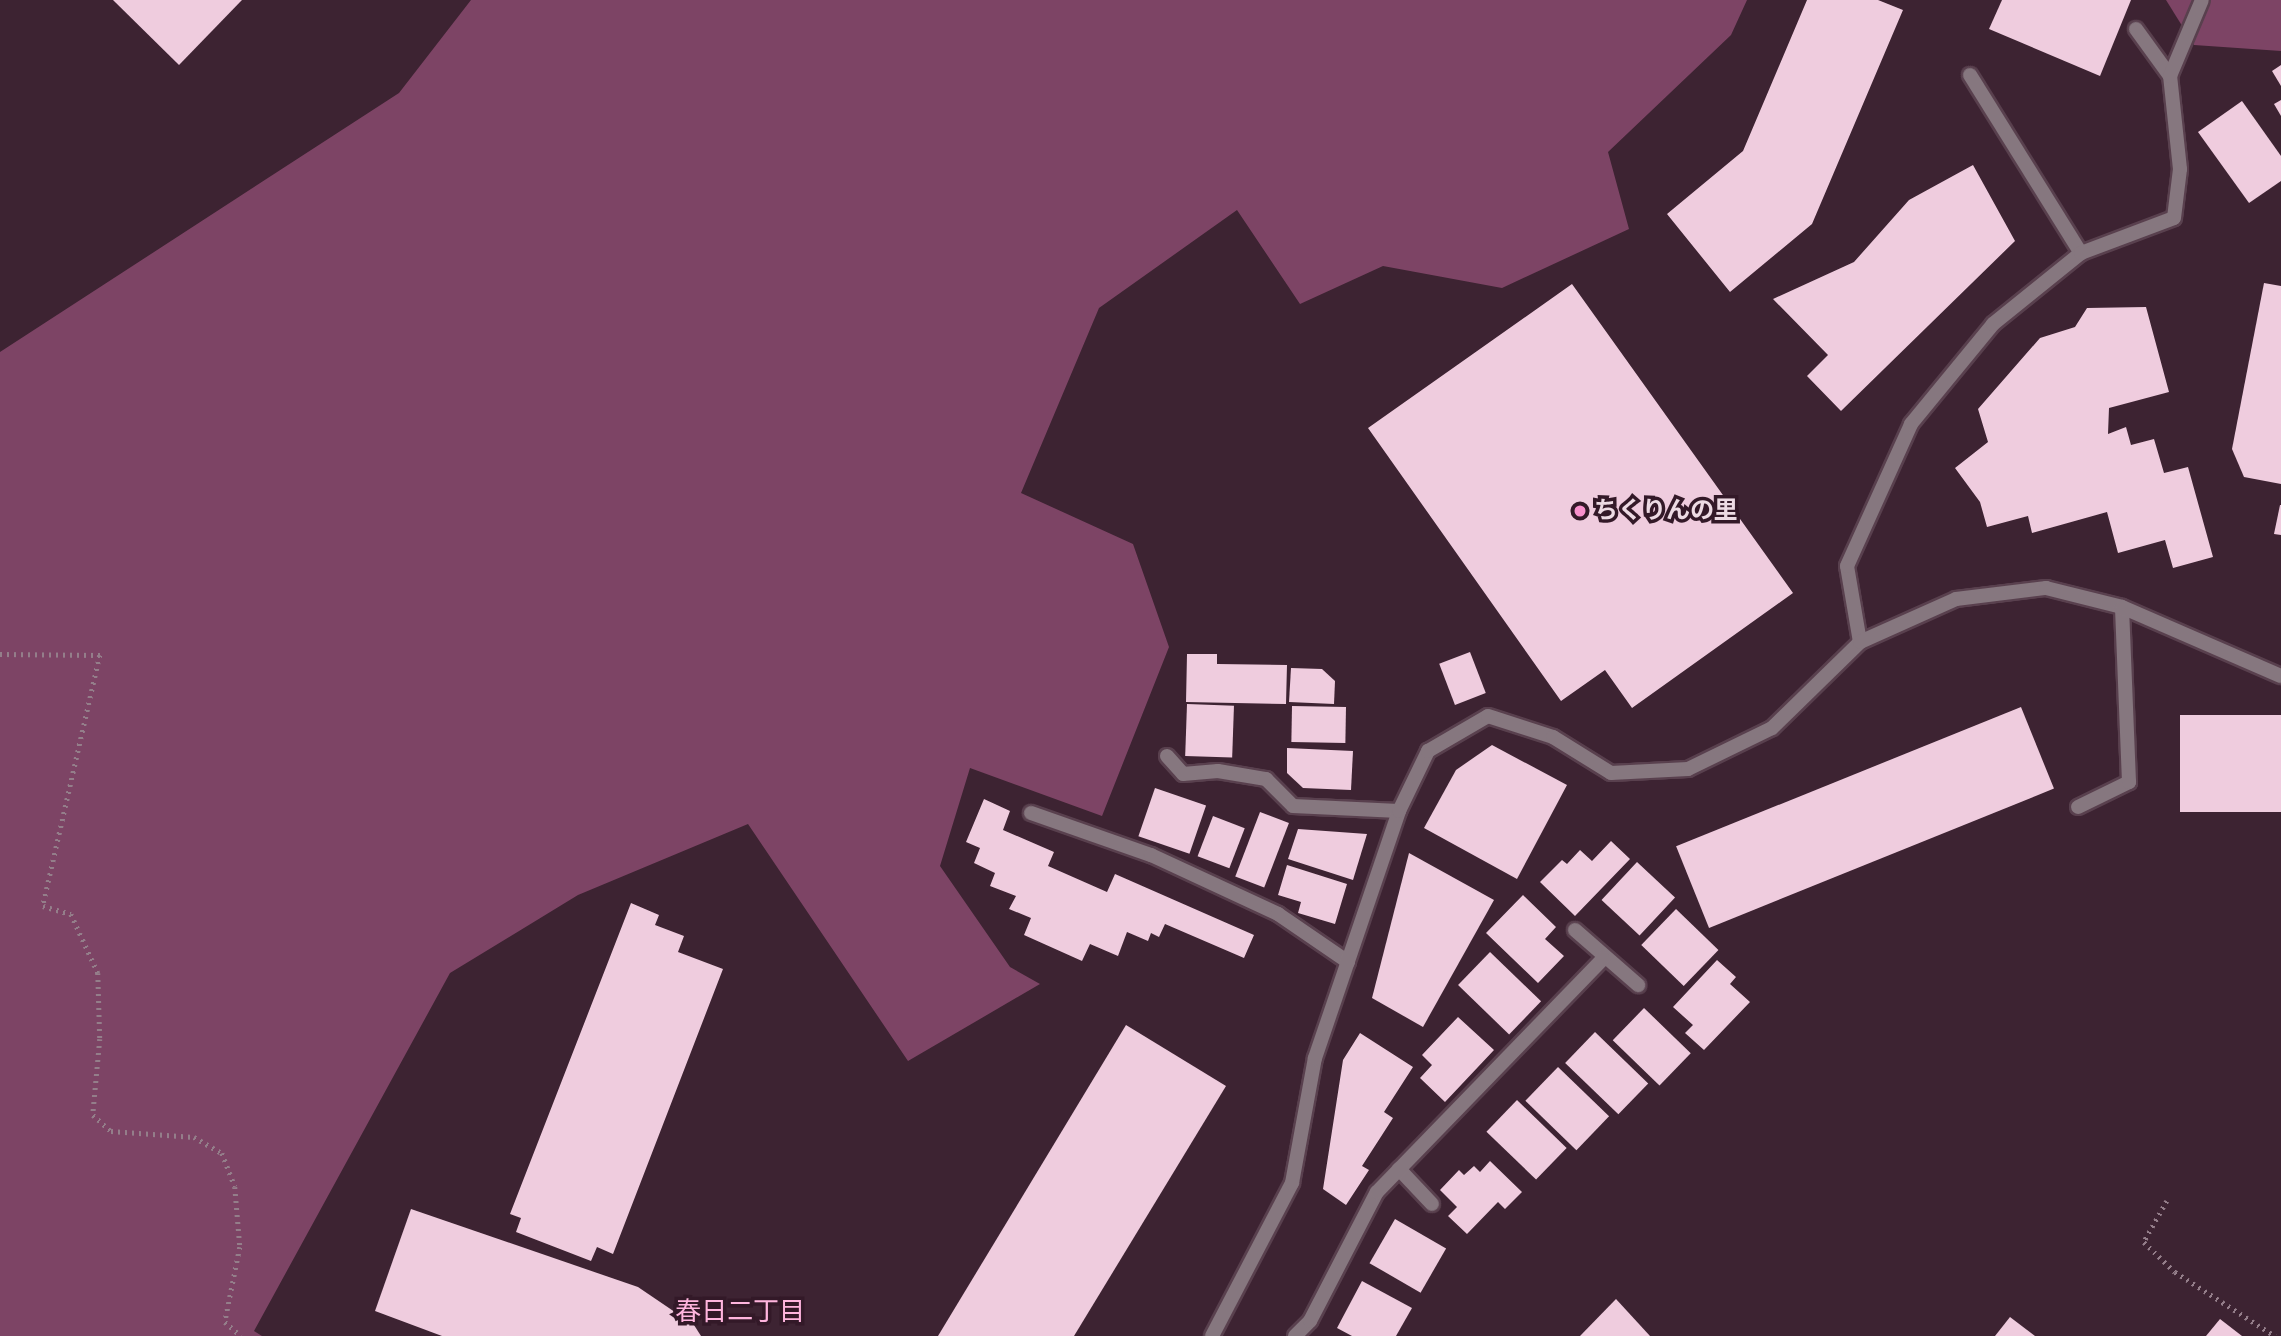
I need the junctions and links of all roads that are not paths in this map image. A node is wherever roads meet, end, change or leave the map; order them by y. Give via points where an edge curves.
1 (2202, 0) edge
2 (2136, 29) dead end
3 (1970, 75) dead end
4 (2170, 76) junction
5 (2081, 253) junction
6 (2122, 607) junction
7 (1860, 642) junction
8 (2281, 676) edge
9 (1167, 756) dead end
10 (2078, 807) dead end
11 (1399, 811) junction
12 (1031, 813) dead end
13 (1575, 930) dead end
14 (1603, 958) junction
15 (1348, 961) junction
16 (1638, 985) dead end
17 (1399, 1169) junction
18 (1432, 1204) dead end
19 (1212, 1336) edge
20 (1295, 1336) edge

1 - 4 street
2 - 4 street
3 - 5 street
4 - 5 street via 2180,169 2174,218
5 - 7 street via 1993,324 1911,424 1847,566
6 - 7 street via 2046,587 1956,599
6 - 8 street
6 - 10 street via 2129,782
7 - 11 street via 1772,728 1688,769 1611,773 1553,737 1488,716 1428,751
9 - 11 street via 1183,774 1218,771 1266,779 1293,806
11 - 15 street
12 - 15 street via 1151,855 1255,904
13 - 14 street
14 - 16 street
14 - 17 street
15 - 19 street via 1315,1058 1292,1183
17 - 18 street
17 - 20 street via 1377,1192 1310,1321

